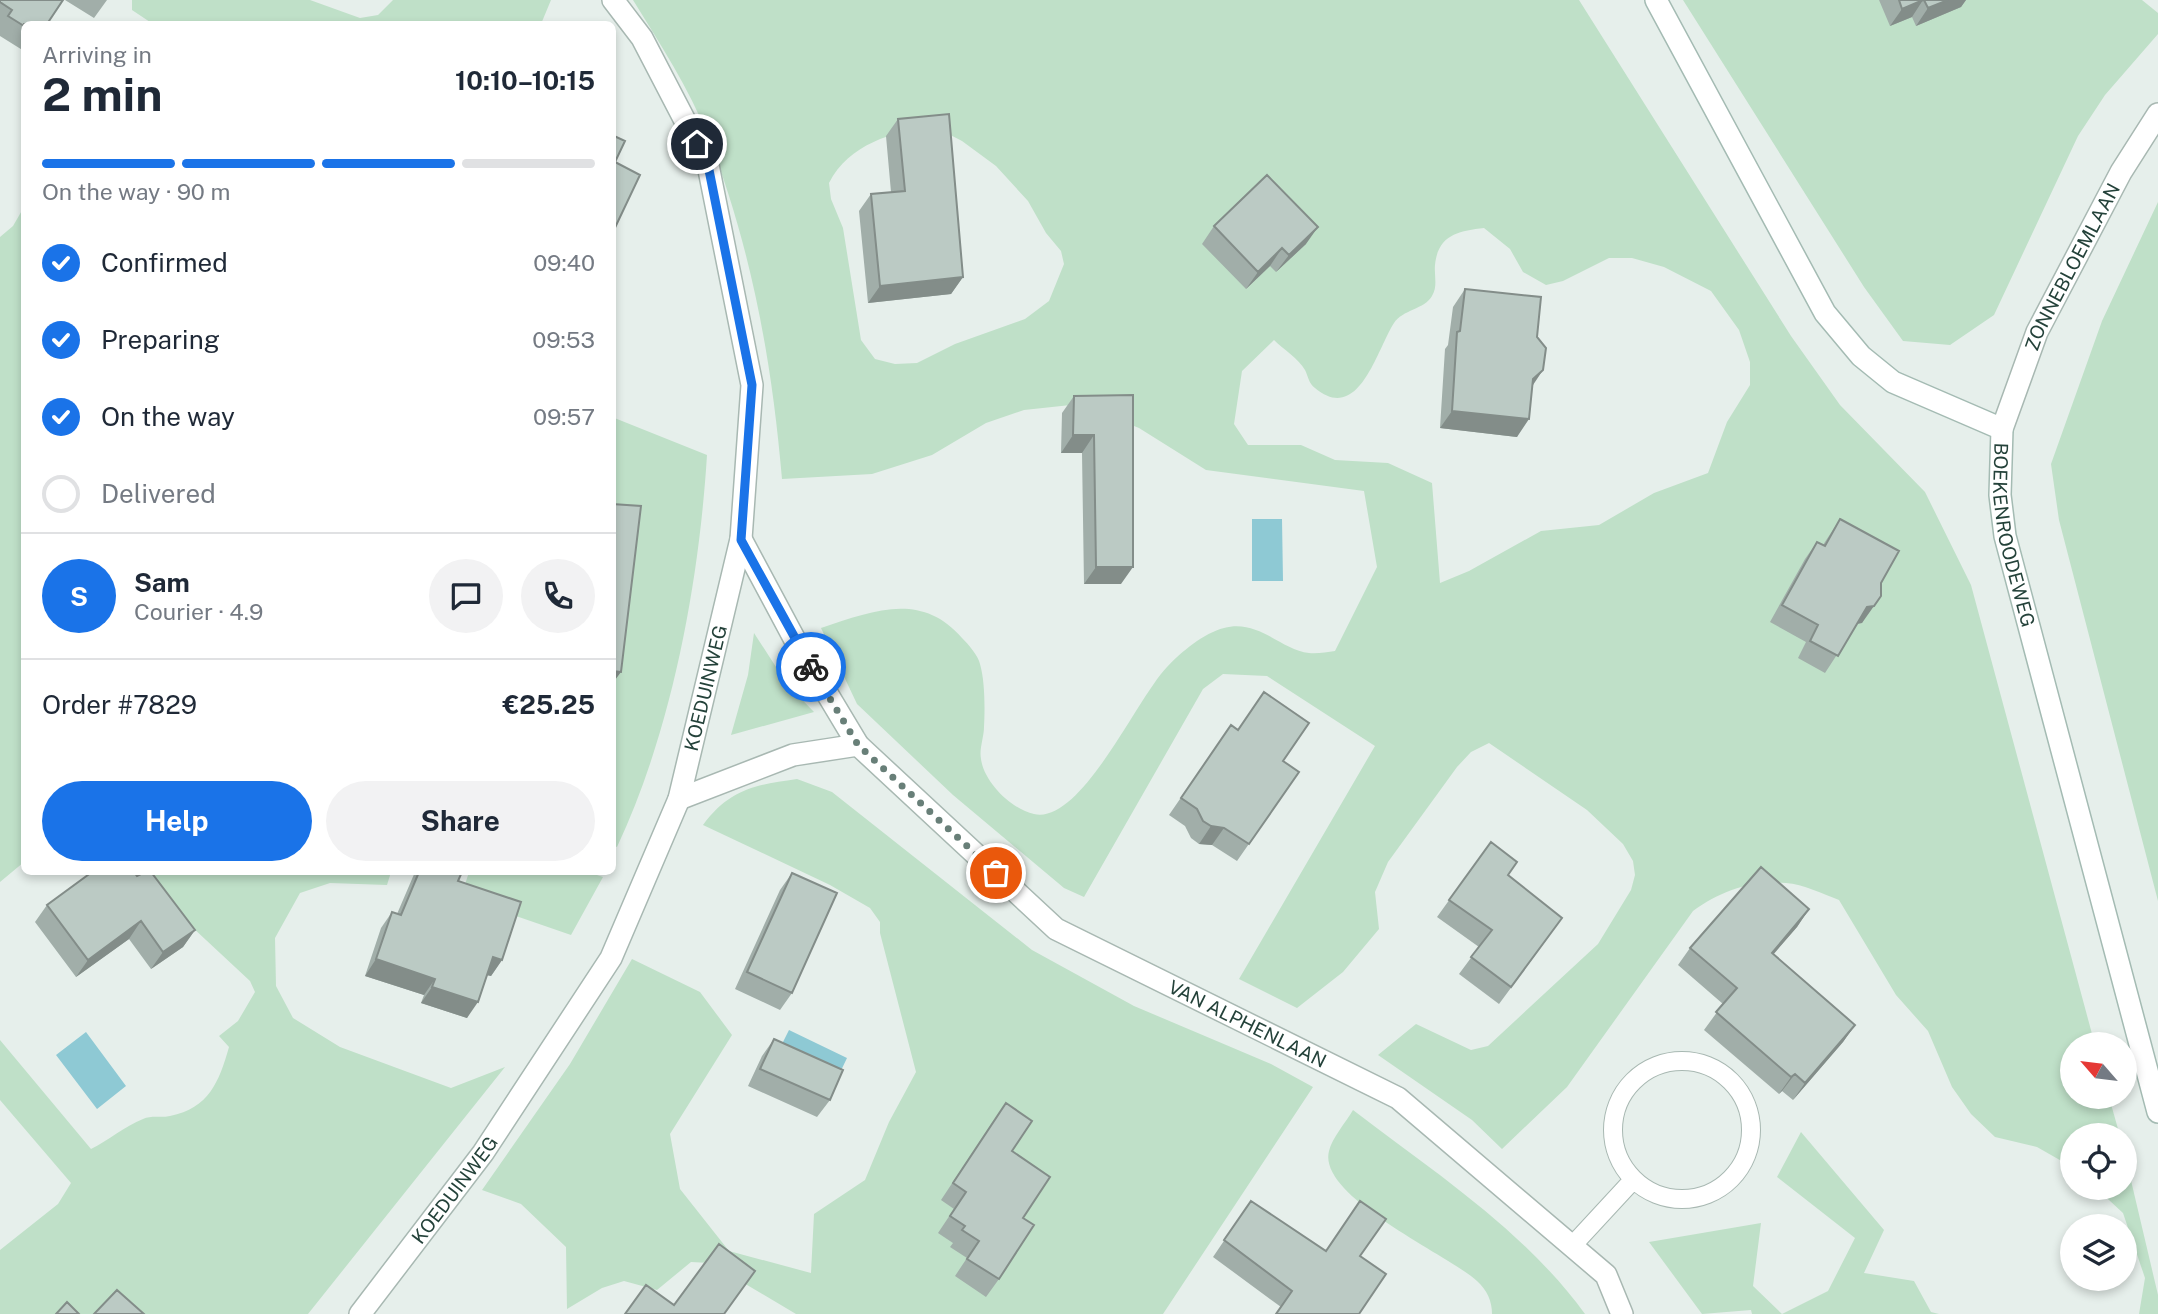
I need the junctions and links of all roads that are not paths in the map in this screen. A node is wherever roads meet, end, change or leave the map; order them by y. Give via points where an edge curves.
1 (613, 0) edge
2 (1656, 0) edge
3 (2158, 114) edge
4 (2002, 429) junction
5 (741, 540) junction
6 (858, 745) junction
7 (680, 799) junction
8 (2158, 1112) edge
9 (1633, 1180) junction
10 (1572, 1246) junction
11 (360, 1314) edge
12 (1622, 1314) edge

1 - 5 street, KOEDUINWEG via 642,38 708,165 752,385
2 - 4 street, BOEKENROODEWEG via 1825,313 1861,356 1893,382
3 - 4 street, ZONNEBLOEMLAAN via 2121,172 2037,332
4 - 8 street, BOEKENROODEWEG via 2000,495 2005,536
5 - 6 street, VAN ALPHENLAAN
5 - 7 street, KOEDUINWEG
6 - 7 street via 793,755
6 - 10 street, VAN ALPHENLAAN via 1056,929 1398,1098
7 - 11 street, KOEDUINWEG via 611,958 483,1153
9 - 9 lane via 1652,1193 1698,1198 1719,1189 1736,1173 1747,1152 1751,1129 1746,1106 1719,1072 1687,1062 1654,1067 1621,1097 1613,1140 1620,1162
9 - 10 lane
10 - 12 street, VAN ALPHENLAAN via 1606,1275

